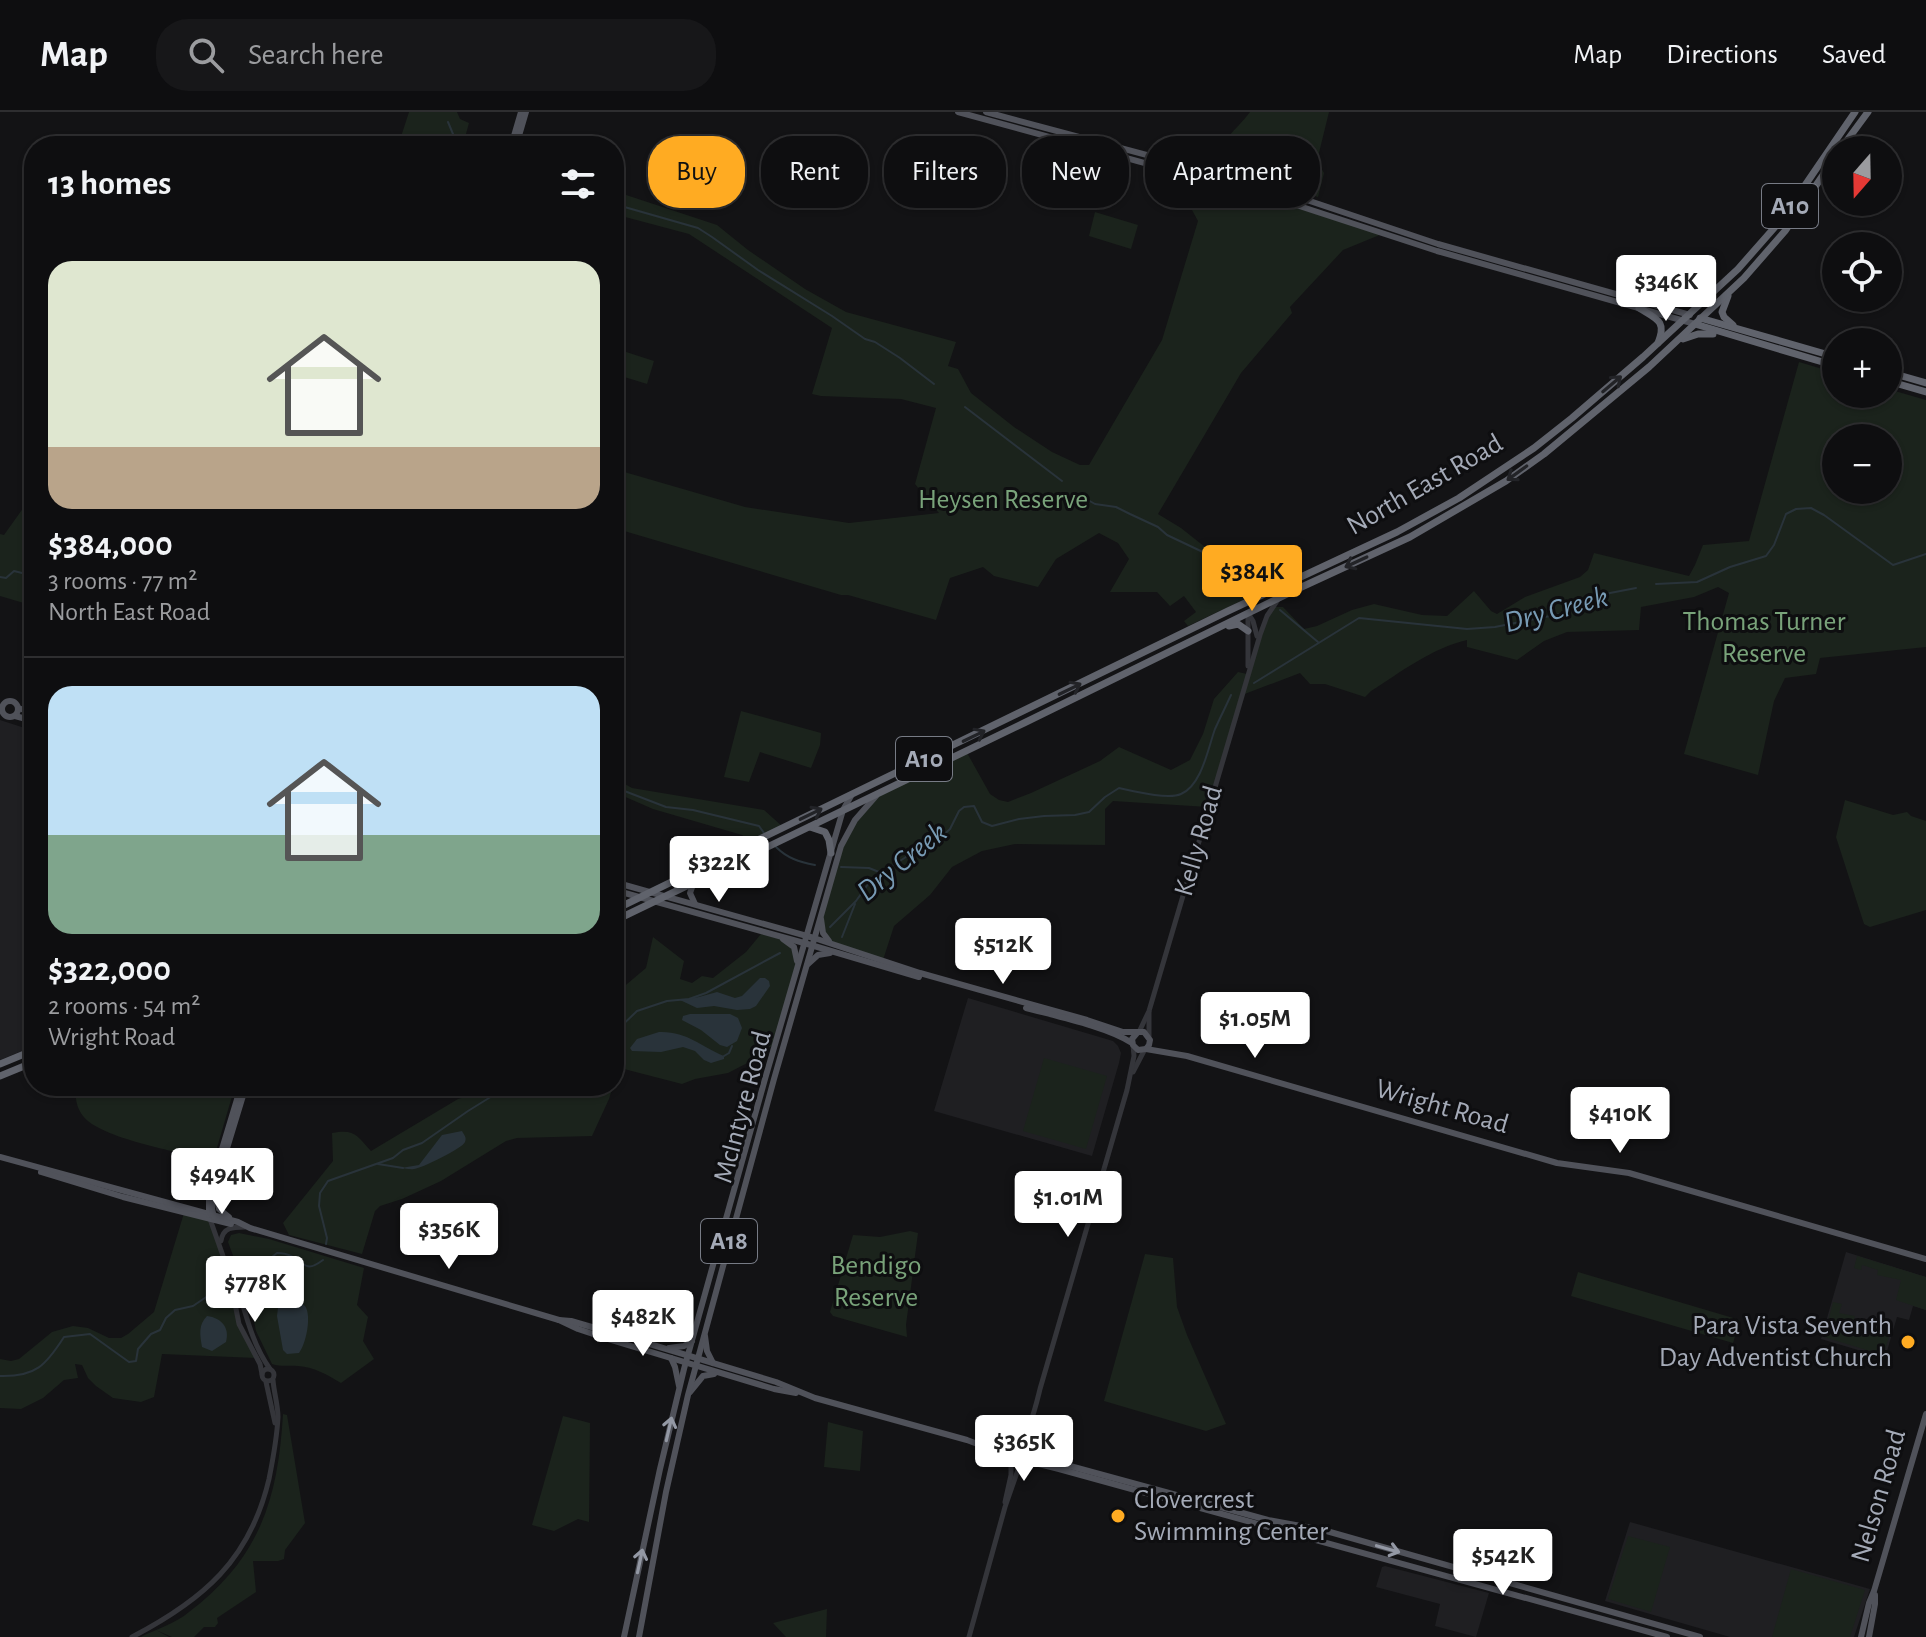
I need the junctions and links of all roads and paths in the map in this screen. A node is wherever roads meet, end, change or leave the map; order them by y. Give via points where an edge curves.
1 (524, 112) edge
2 (960, 112) edge
3 (986, 112) edge
4 (1855, 112) edge
5 (1868, 112) edge
6 (1017, 125) junction
7 (517, 136) edge
8 (1850, 136) edge
9 (1145, 159) edge
10 (1822, 176) edge
11 (1320, 203) edge
12 (1328, 206) junction
13 (1307, 208) edge
14 (1340, 218) junction
15 (1409, 238) junction
16 (1731, 290) junction
17 (1593, 291) junction
18 (1714, 292) junction
19 (1651, 303) junction
20 (1639, 308) junction
21 (1690, 315) junction
22 (1683, 321) junction
23 (1698, 321) junction
24 (1738, 333) junction
25 (1674, 343) junction
26 (1657, 345) junction
27 (1811, 354) junction
28 (1822, 355) edge
29 (1822, 359) edge
30 (1902, 376) edge
31 (1926, 383) edge
32 (1902, 385) edge
33 (1926, 392) edge
34 (1580, 411) junction
35 (1563, 426) junction
36 (1579, 426) junction
37 (1423, 518) junction
38 (1404, 527) junction
39 (1419, 532) junction
40 (1280, 597) junction
41 (1257, 598) junction
42 (1228, 611) junction
43 (1248, 613) junction
44 (1217, 627) junction
45 (1248, 631) junction
46 (1257, 645) junction
47 (1129, 661) junction
48 (1112, 669) junction
49 (1249, 671) junction
50 (1125, 674) junction
51 (1, 707) edge
52 (1028, 710) junction
53 (16, 712) junction
54 (24, 712) edge
55 (1045, 713) junction
56 (24, 716) edge
57 (1024, 723) junction
58 (882, 791) junction
59 (853, 794) junction
60 (843, 810) junction
61 (807, 827) junction
62 (831, 853) junction
63 (694, 882) junction
64 (624, 885) edge
65 (649, 892) junction
66 (624, 894) edge
67 (664, 896) junction
68 (640, 897) junction
69 (655, 901) junction
70 (624, 904) edge
71 (696, 905) junction
72 (821, 915) junction
73 (624, 916) edge
74 (776, 935) junction
75 (809, 940) junction
76 (832, 944) junction
77 (839, 953) junction
78 (802, 966) junction
79 (1149, 1011) junction
80 (1138, 1032) junction
81 (1149, 1038) junction
82 (1133, 1044) junction
83 (1145, 1049) junction
84 (24, 1054) edge
85 (1178, 1054) junction
86 (0, 1064) edge
87 (24, 1066) edge
88 (0, 1076) edge
89 (1130, 1076) junction
90 (241, 1096) edge
91 (241, 1096) edge
92 (0, 1157) edge
93 (224, 1160) junction
94 (212, 1217) junction
95 (250, 1228) junction
96 (221, 1241) junction
97 (1926, 1259) edge
98 (559, 1320) junction
99 (705, 1329) junction
100 (692, 1341) junction
101 (665, 1349) junction
102 (671, 1357) junction
103 (687, 1360) junction
104 (696, 1362) junction
105 (714, 1364) junction
106 (270, 1369) junction
107 (262, 1374) junction
108 (722, 1374) junction
109 (269, 1381) junction
110 (679, 1389) junction
111 (687, 1397) junction
112 (815, 1398) junction
113 (1926, 1414) edge
114 (1030, 1424) junction
115 (1012, 1453) junction
116 (1025, 1453) junction
117 (1021, 1463) junction
118 (1181, 1499) junction
119 (1005, 1507) junction
120 (1227, 1511) junction
121 (1482, 1576) junction
122 (1480, 1584) junction
123 (1874, 1591) junction
124 (132, 1637) edge
125 (624, 1637) edge
126 (639, 1637) edge
127 (969, 1637) edge
128 (1667, 1637) edge
129 (1700, 1637) edge
130 (1861, 1637) edge
131 (1869, 1637) edge

1 - 7 main road
2 - 6 main road
3 - 6 main road
4 - 18 highway, North East Road / A10 via 1782,219
5 - 8 highway, A10
6 - 9 main road
10 - 16 highway, North East Road / A10 via 1773,245
11 - 12 main road
12 - 14 main road
12 - 15 main road
13 - 14 main road
14 - 15 main road
15 - 17 main road
16 - 23 highway, North East Road / A10
16 - 24 highway via 1722,312
17 - 19 main road
17 - 20 main road
18 - 19 main road via 1687,302
18 - 21 highway, North East Road / A10
19 - 21 main road
20 - 22 main road
20 - 26 highway via 1661,323
21 - 22 highway, North East Road / A10
21 - 23 highway
22 - 23 main road
22 - 26 highway, North East Road / A10
23 - 24 highway
23 - 25 highway, North East Road / A10
24 - 25 highway via 1698,334
24 - 27 highway
25 - 36 highway, North East Road / A10
34 -> 26 highway, North East Road / A10
27 - 28 highway
27 - 29 highway
30 - 31 highway
32 - 33 highway
34 - 35 highway, North East Road / A10
34 - 36 highway
35 - 36 highway
35 - 37 highway, North East Road / A10
36 -> 39 highway, North East Road / A10 via 1506,481
37 - 38 highway, North East Road / A10
37 - 39 highway
38 - 39 highway
38 - 41 highway, North East Road / A10
39 -> 40 highway, North East Road / A10
40 - 43 highway, North East Road / A10
40 - 46 street, Kelly Road
41 - 42 highway, North East Road / A10
41 - 43 highway
42 - 43 highway
42 - 47 highway, North East Road / A10
43 - 44 highway, North East Road / A10
43 - 45 street, Kelly Road
43 - 46 street
44 - 45 highway via 1238,624
44 - 50 highway, North East Road / A10
45 - 49 street, Kelly Road
46 - 49 street, Kelly Road
47 - 48 highway, North East Road / A10
47 - 50 highway
48 - 50 highway
52 -> 48 highway, North East Road / A10
49 - 79 street, Kelly Road
50 - 55 highway, North East Road / A10
51 - 53 main road via 7,717
51 - 53 main road via 12,701
52 - 55 highway
52 - 57 highway
59 -> 52 highway, North East Road / A10
53 - 54 main road
53 - 56 main road
55 - 57 highway, North East Road / A10
57 - 58 highway, North East Road / A10
58 - 60 highway, North East Road / A10
58 - 72 main road, McIntyre Road / A18 via 849,828
59 - 60 main road, McIntyre Road / A18
65 -> 59 highway, North East Road / A10
60 - 61 highway, North East Road / A10
60 - 62 main road, McIntyre Road / A18
61 - 62 highway via 825,832
61 - 63 highway, North East Road / A10
62 - 75 main road, McIntyre Road / A18
63 - 67 highway, North East Road / A10
63 - 71 main road via 689,891
64 - 65 main road
65 - 67 main road
65 - 68 highway, North East Road / A10
66 - 68 main road
67 - 69 highway, North East Road / A10
67 - 71 main road
68 - 69 main road
68 - 70 highway, North East Road / A10
69 - 73 highway, North East Road / A10
69 - 74 main road
71 - 75 main road
72 - 75 main road, McIntyre Road / A18
72 - 76 main road via 822,931
74 - 75 main road
74 - 78 main road via 794,947
75 - 76 main road
75 - 77 main road
75 - 78 main road, McIntyre Road / A18
76 - 80 main road via 1123,1032
77 - 78 main road via 818,955
77 - 82 main road via 1121,1036
78 - 99 main road, McIntyre Road / A18
78 - 100 main road, McIntyre Road / A18
79 - 80 street, Kelly Road
79 - 81 street, Kelly Road
80 - 81 main road
80 - 82 main road
81 - 83 main road
81 - 85 main road, Wright Road
82 - 83 main road
82 - 89 street
83 - 85 main road, Wright Road
83 - 89 street
84 - 86 highway
85 - 97 main road, Wright Road via 1551,1161 1622,1171
87 - 88 highway
89 - 114 street
90 - 93 main road
91 - 94 main road via 212,1182
92 - 94 main road
93 - 94 main road
93 - 95 main road via 219,1209
94 - 95 main road
94 - 96 street
94 - 107 street via 239,1324
95 - 96 street via 229,1228
95 - 98 main road
96 - 106 street via 251,1333
98 - 101 main road
98 - 102 main road
99 - 104 main road, McIntyre Road / A18
99 - 105 main road
100 - 101 main road
100 - 103 main road, McIntyre Road / A18
101 - 103 main road
102 - 103 main road
102 - 110 main road
103 - 104 main road
103 - 110 main road, McIntyre Road / A18
104 - 105 main road
104 - 108 main road
104 - 111 main road, McIntyre Road / A18
105 - 112 main road
106 - 107 street
106 - 109 street via 275,1374
107 - 109 street
108 - 111 main road via 703,1376
108 - 112 main road
109 - 124 street via 277,1404 274,1452 264,1497 244,1545 199,1596
125 -> 110 main road, McIntyre Road / A18
111 - 126 main road, McIntyre Road / A18
112 - 115 main road
113 - 123 main road, Nelson Road
114 - 115 street
114 - 116 street
115 - 116 main road via 1022,1448
115 - 117 main road via 1014,1463
115 - 119 street
116 - 117 main road
116 - 118 main road
117 - 118 main road
117 - 119 street
118 - 120 main road
119 - 127 street
120 -> 121 main road via 1323,1530
120 - 122 main road
121 - 122 main road
121 - 129 main road
122 - 128 main road
123 - 130 main road, Nelson Road
123 - 131 main road, Nelson Road

